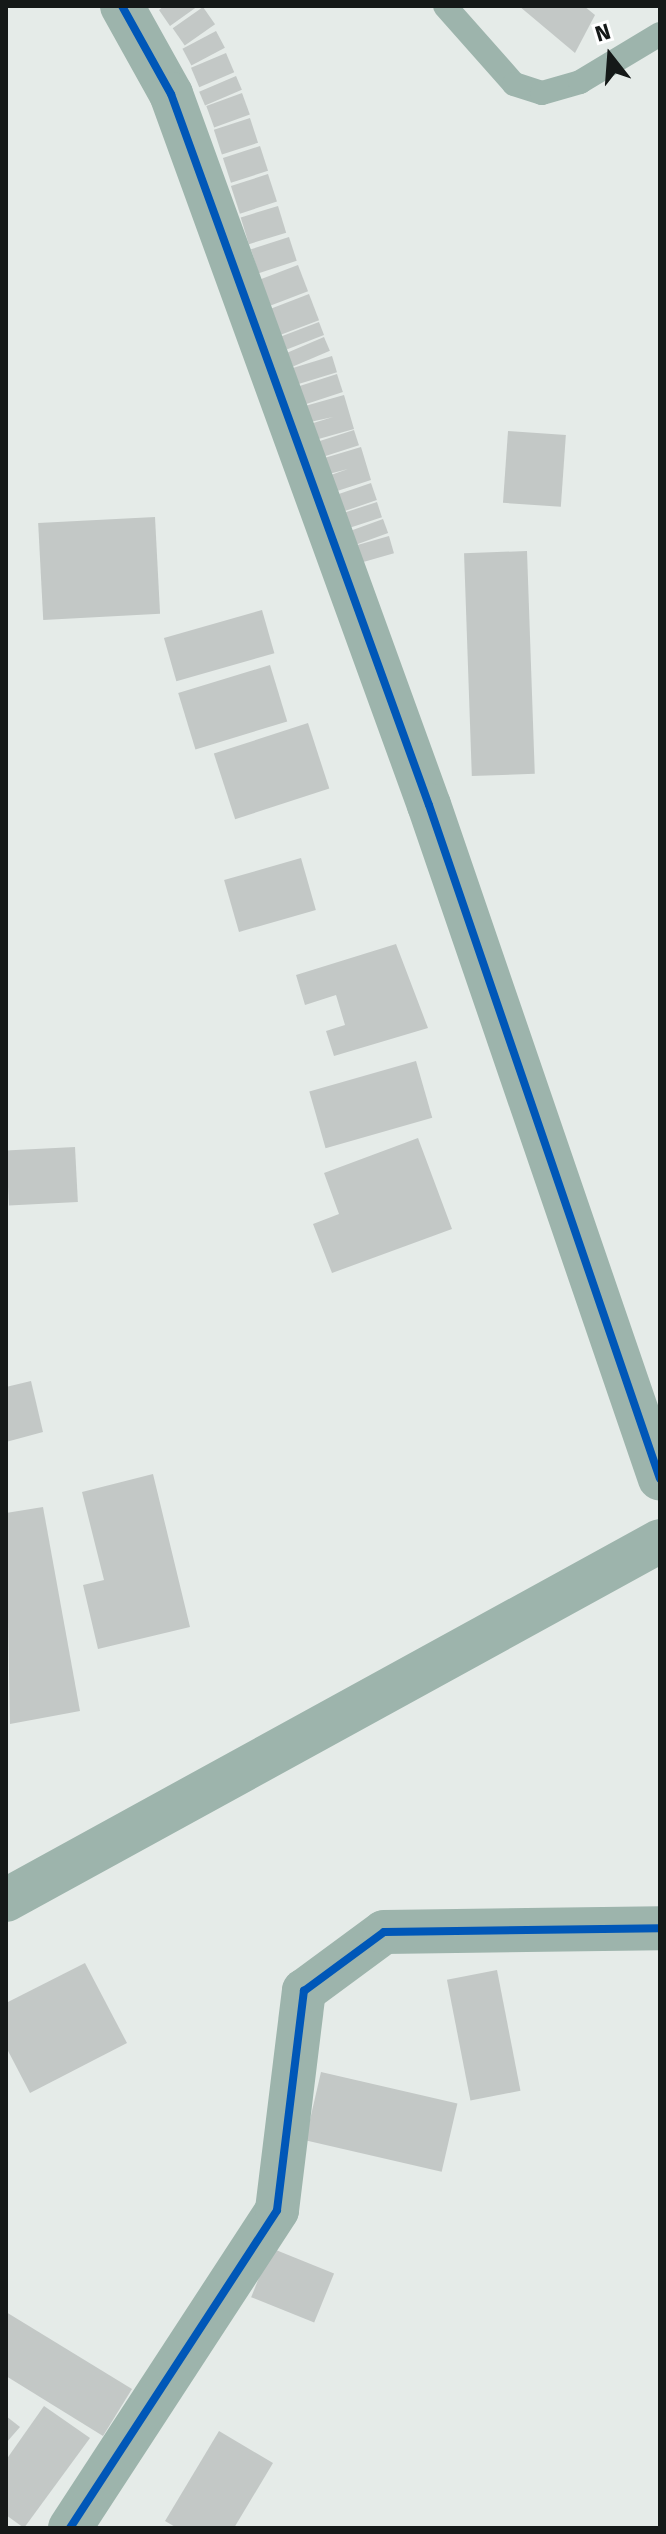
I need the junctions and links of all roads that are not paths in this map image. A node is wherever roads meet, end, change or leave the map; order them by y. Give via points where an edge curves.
1 (122, 6) edge
2 (445, 6) edge
3 (660, 34) edge
4 (660, 1479) edge
5 (660, 1541) edge
6 (6, 1900) edge
7 (660, 1928) edge
8 (70, 2528) edge

1 - 4 street via 171,94 429,805
2 - 3 lane via 514,84 542,93 580,82
5 - 6 street
7 - 8 street via 384,1932 304,1991 277,2210

